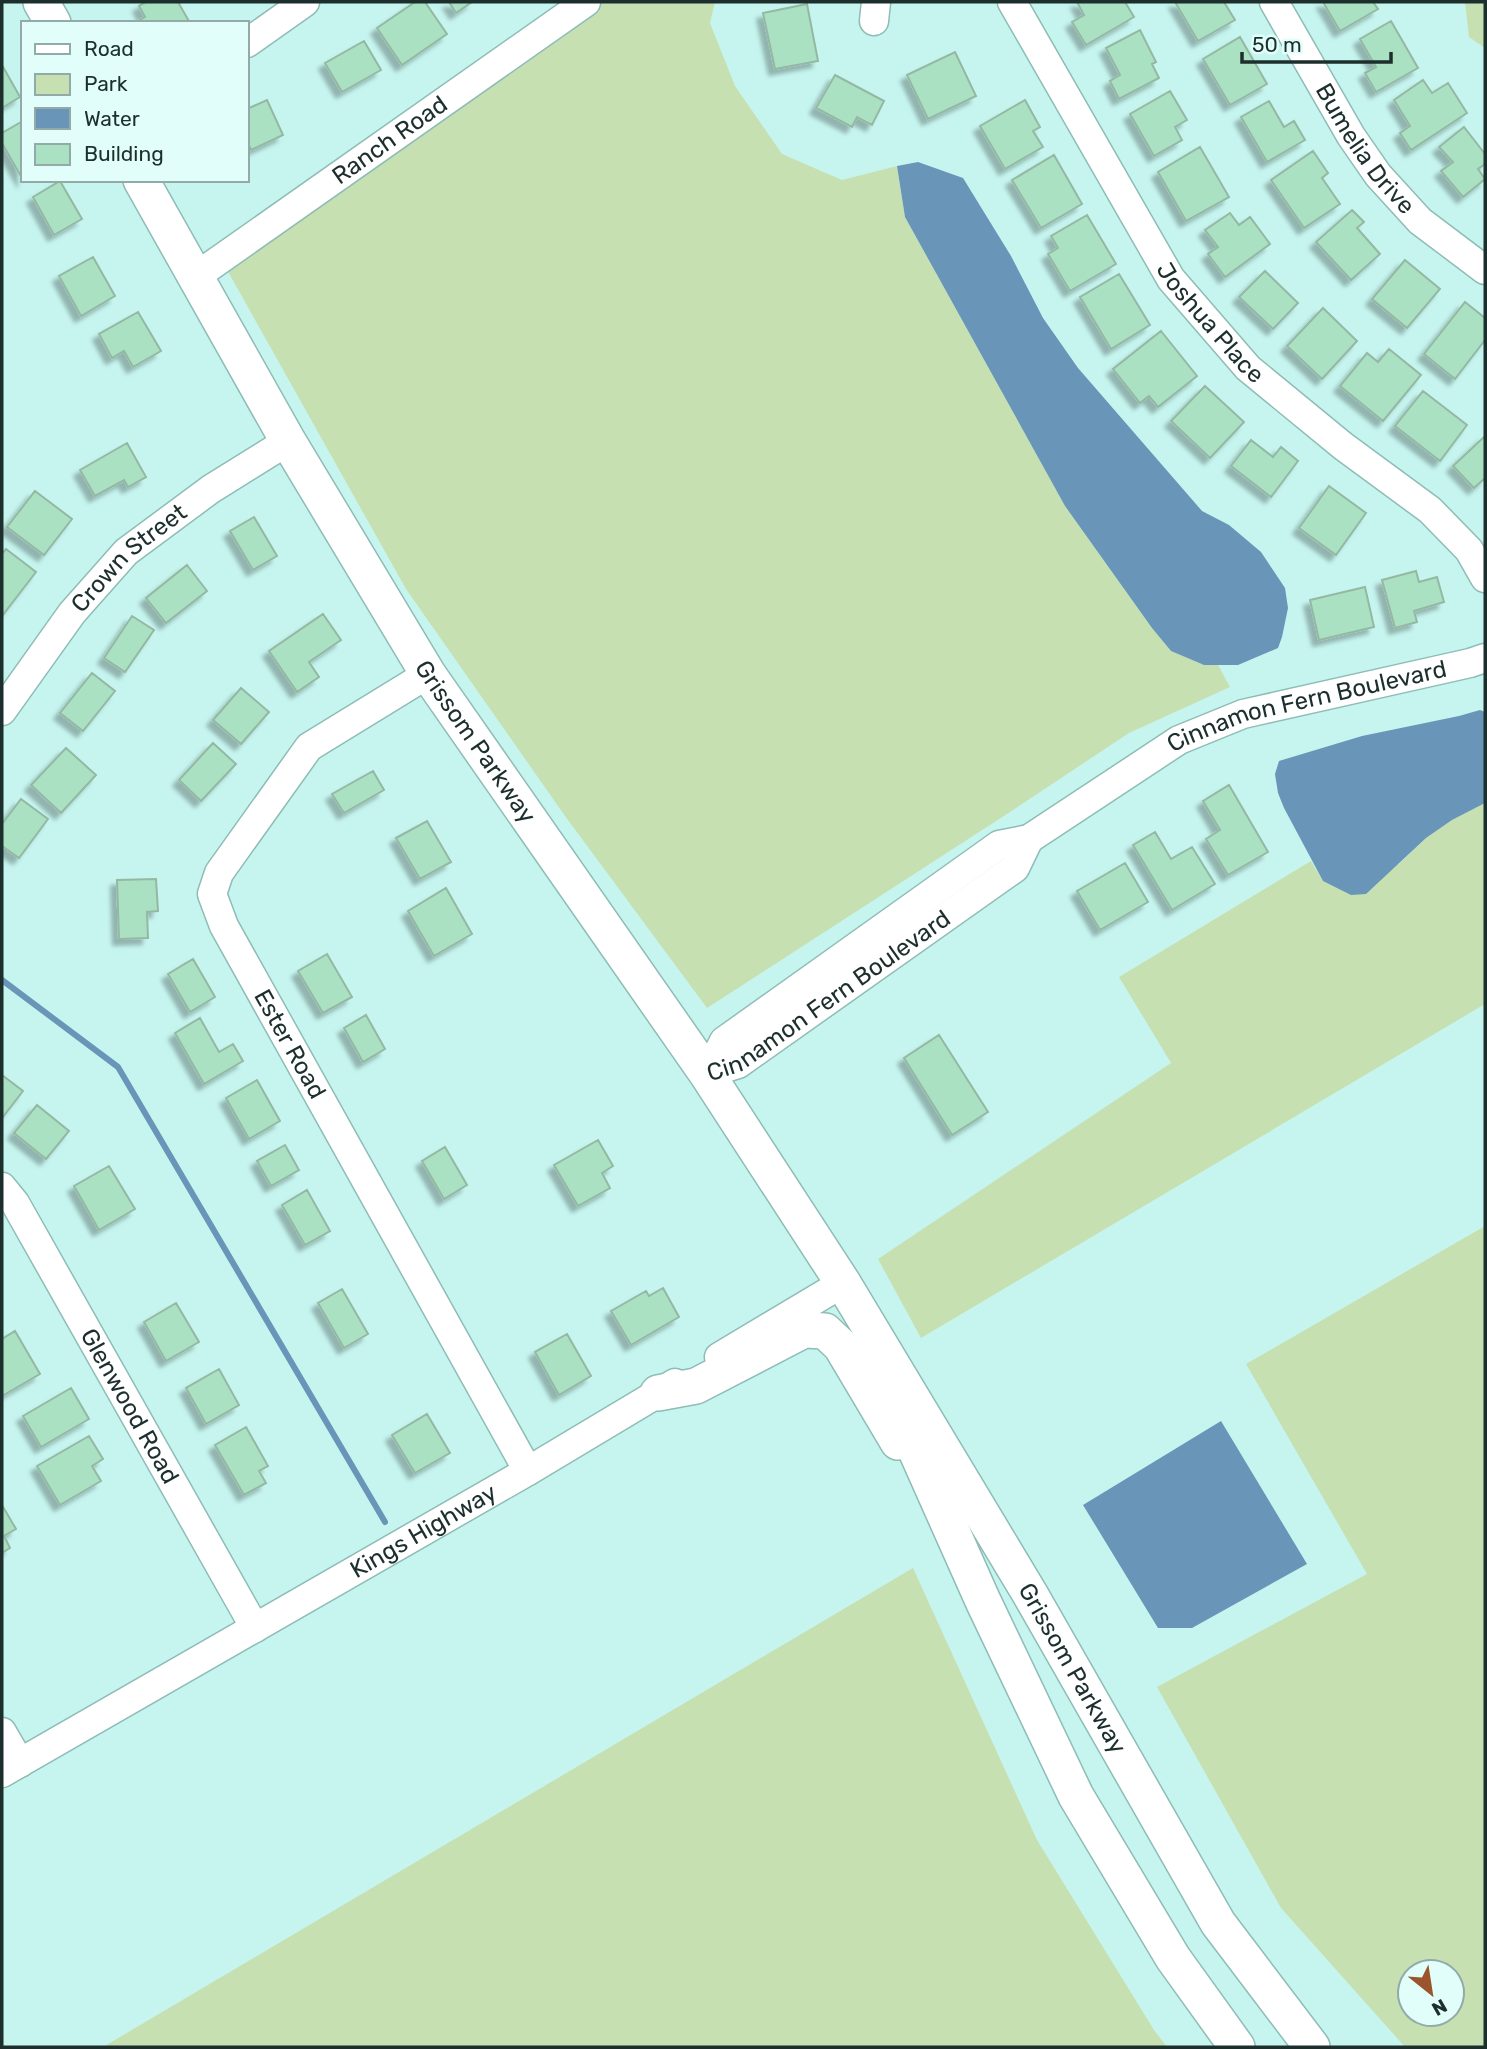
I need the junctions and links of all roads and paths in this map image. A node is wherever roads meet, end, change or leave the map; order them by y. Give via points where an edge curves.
1 (41, 2) edge
2 (305, 2) edge
3 (586, 2) edge
4 (1013, 2) edge
5 (1274, 2) edge
6 (52, 21) edge
7 (248, 42) edge
8 (142, 182) edge
9 (1485, 270) edge
10 (195, 277) junction
11 (288, 441) junction
12 (1485, 578) edge
13 (1485, 658) edge
14 (429, 674) junction
15 (2, 711) edge
16 (1029, 839) junction
17 (874, 933) junction
18 (890, 957) junction
19 (707, 1074) junction
20 (2, 1187) edge
21 (843, 1283) junction
22 (658, 1393) junction
23 (528, 1471) junction
24 (931, 1487) junction
25 (255, 1628) junction
26 (2, 1732) edge
27 (11, 1768) edge
28 (1237, 2047) edge
29 (1312, 2047) edge

1 - 6 main road
2 - 7 street
3 - 10 street, Ranch Road
4 - 12 street, Joshua Place via 1171,279 1248,368 1430,510 1469,550
5 - 9 street, Bumelia Drive via 1378,175 1420,221
8 - 10 main road, Grissom Parkway
10 - 11 main road, Grissom Parkway
11 - 14 main road, Grissom Parkway
11 - 15 street, Crown Street via 211,489 126,552 72,613
13 - 16 street, Cinnamon Fern Boulevard via 1243,714 1179,740
14 - 19 main road, Grissom Parkway
14 - 23 street, Ester Road via 309,747 219,873 212,894 224,926
16 - 17 street, Cinnamon Fern Boulevard via 999,845
16 - 18 street, Cinnamon Fern Boulevard via 1015,869
17 - 18 street
17 - 19 street, Cinnamon Fern Boulevard via 724,1041
18 - 19 street, Cinnamon Fern Boulevard via 738,1064
19 - 21 main road, Grissom Parkway
20 - 25 street, Glenwood Road
21 - 22 street, Kings Highway
21 - 24 main road, Grissom Parkway
21 - 29 main road, Grissom Parkway via 1030,1594 1218,1923
22 - 23 street, Kings Highway
22 - 24 main road via 696,1387 804,1330 825,1331 841,1346 896,1439
23 - 25 street, Kings Highway
24 - 28 main road, Grissom Parkway via 1076,1796 1173,1958
25 - 27 street, Kings Highway
26 - 27 street

